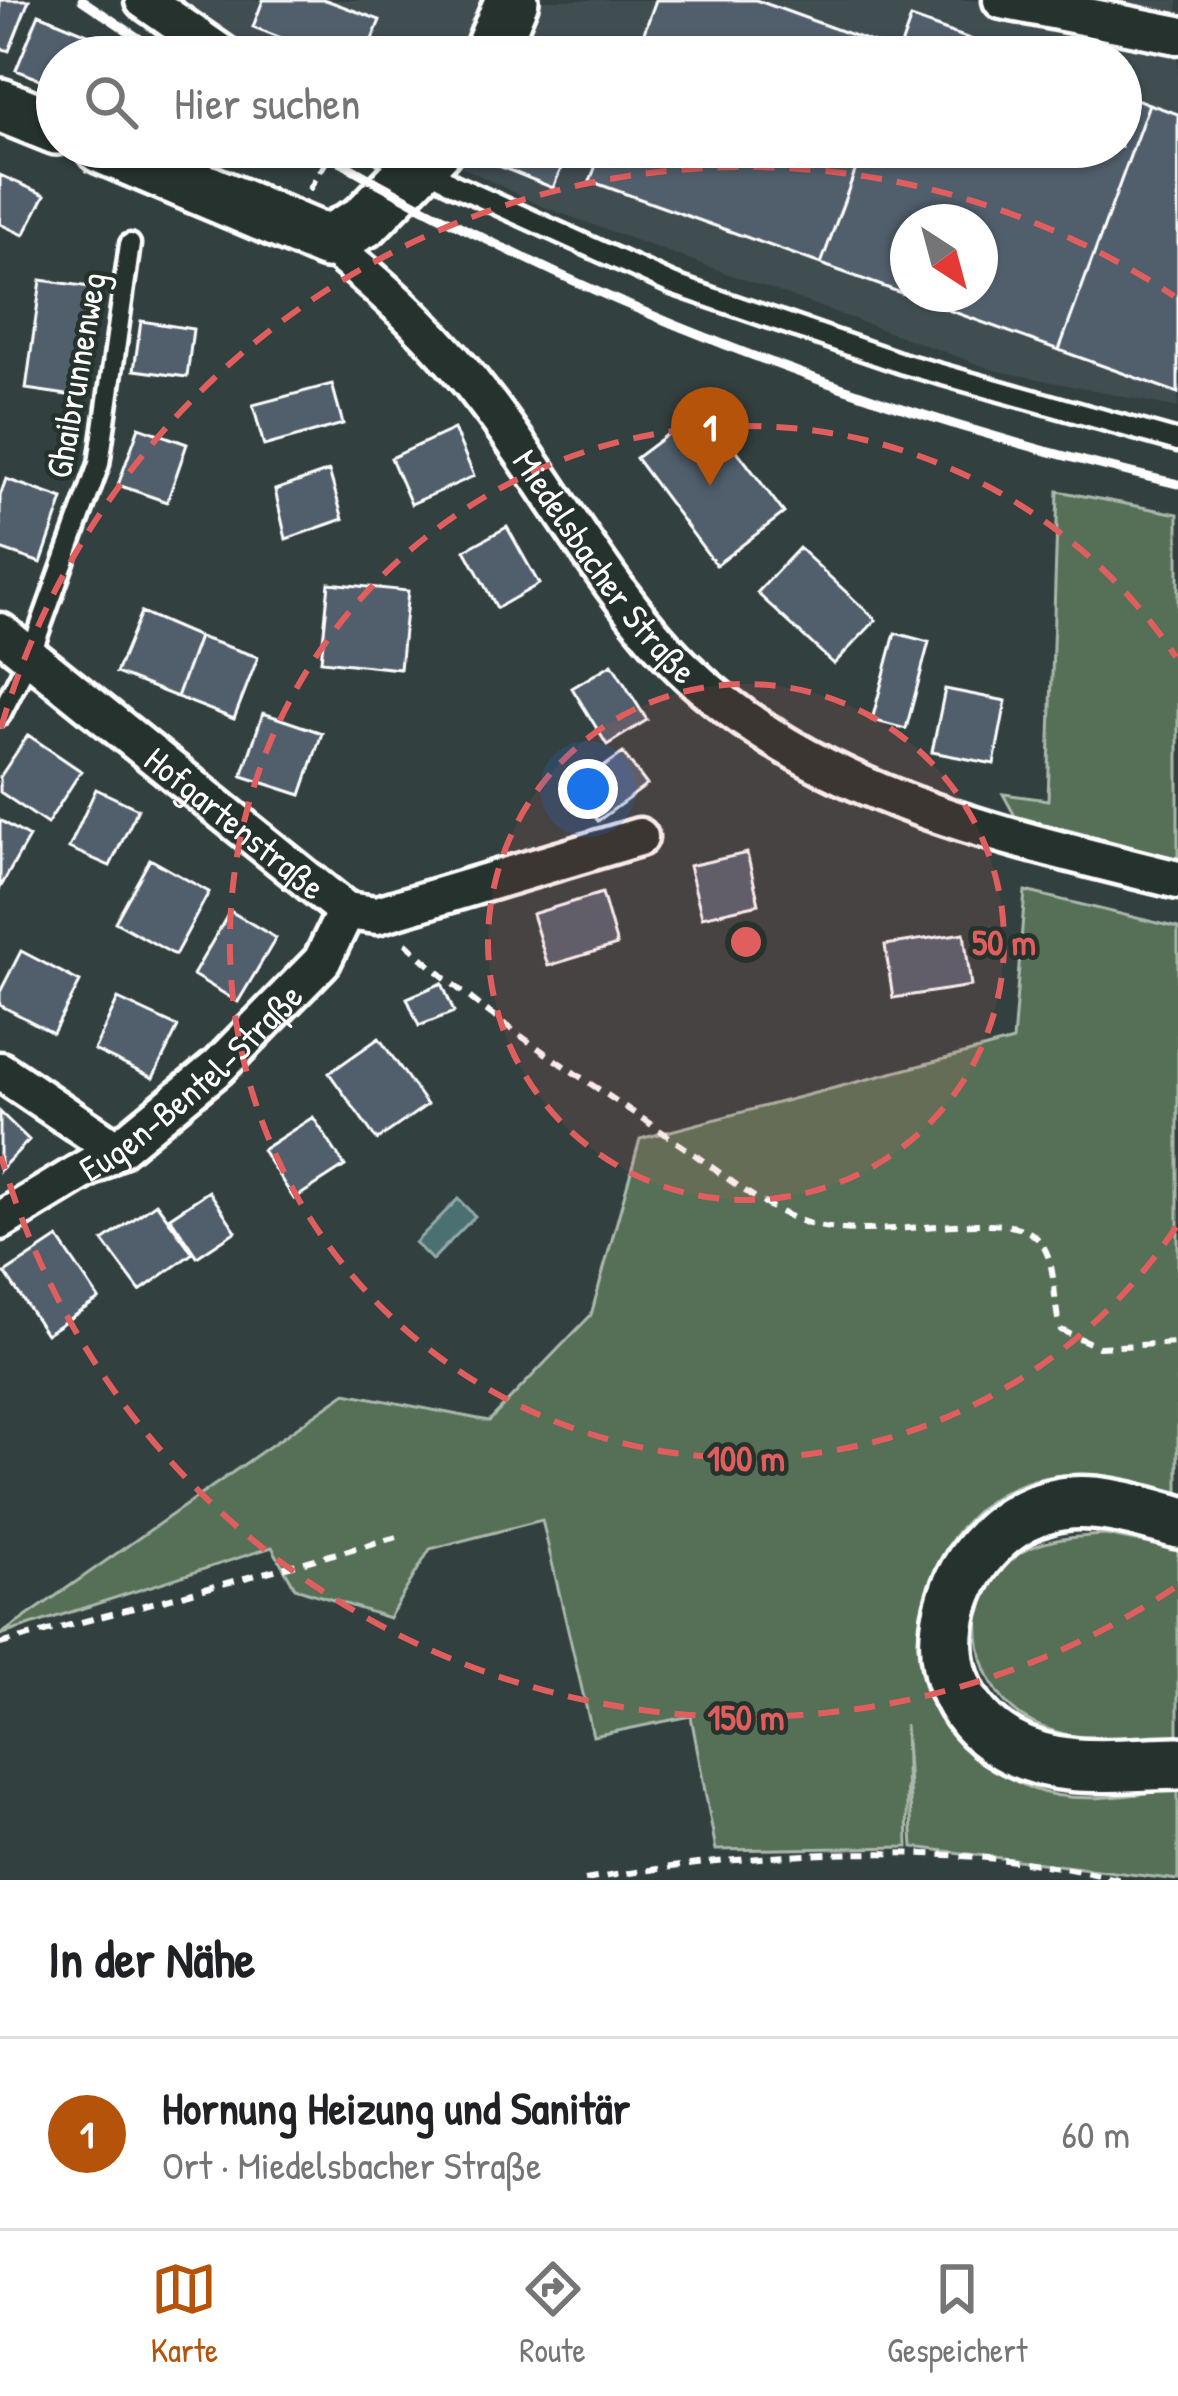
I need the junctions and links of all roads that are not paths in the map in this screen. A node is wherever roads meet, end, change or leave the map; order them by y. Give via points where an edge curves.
1 (144, 0) edge
2 (512, 0) edge
3 (1002, 0) edge
4 (1178, 34) edge
5 (196, 36) edge
6 (497, 36) edge
7 (0, 105) edge
8 (36, 120) edge
9 (152, 168) edge
10 (405, 168) edge
11 (433, 168) edge
12 (327, 242) junction
13 (130, 244) dead end
14 (1178, 441) edge
15 (0, 632) edge
16 (30, 656) junction
17 (0, 715) edge
18 (639, 837) dead end
19 (1178, 880) edge
20 (362, 913) junction
21 (0, 1071) edge
22 (117, 1150) junction
23 (0, 1221) edge
24 (1178, 1522) edge
25 (1178, 1763) edge

1 - 5 street
2 - 6 main road
3 - 4 street
7 - 8 main road
9 - 12 main road, Miedelsbacher Straße
10 - 12 main road via 365,220
11 - 14 lane via 452,184 672,284 901,363
12 - 19 street, Miedelsbacher Straße via 442,349 679,664 735,713 882,794
13 - 16 lane, Ghaibrunnenweg via 99,464
15 - 16 street, Hofgartenstraße
16 - 17 lane, Ghaibrunnenweg
16 - 20 street, Hofgartenstraße
18 - 20 street
20 - 22 street, Eugen-Bentel-Straße via 218,1067
21 - 22 street
22 - 23 street, Eugen-Bentel-Straße
24 - 25 main road via 1098,1503 1060,1504 1008,1523 954,1586 946,1623 959,1694 1009,1747 1052,1762

